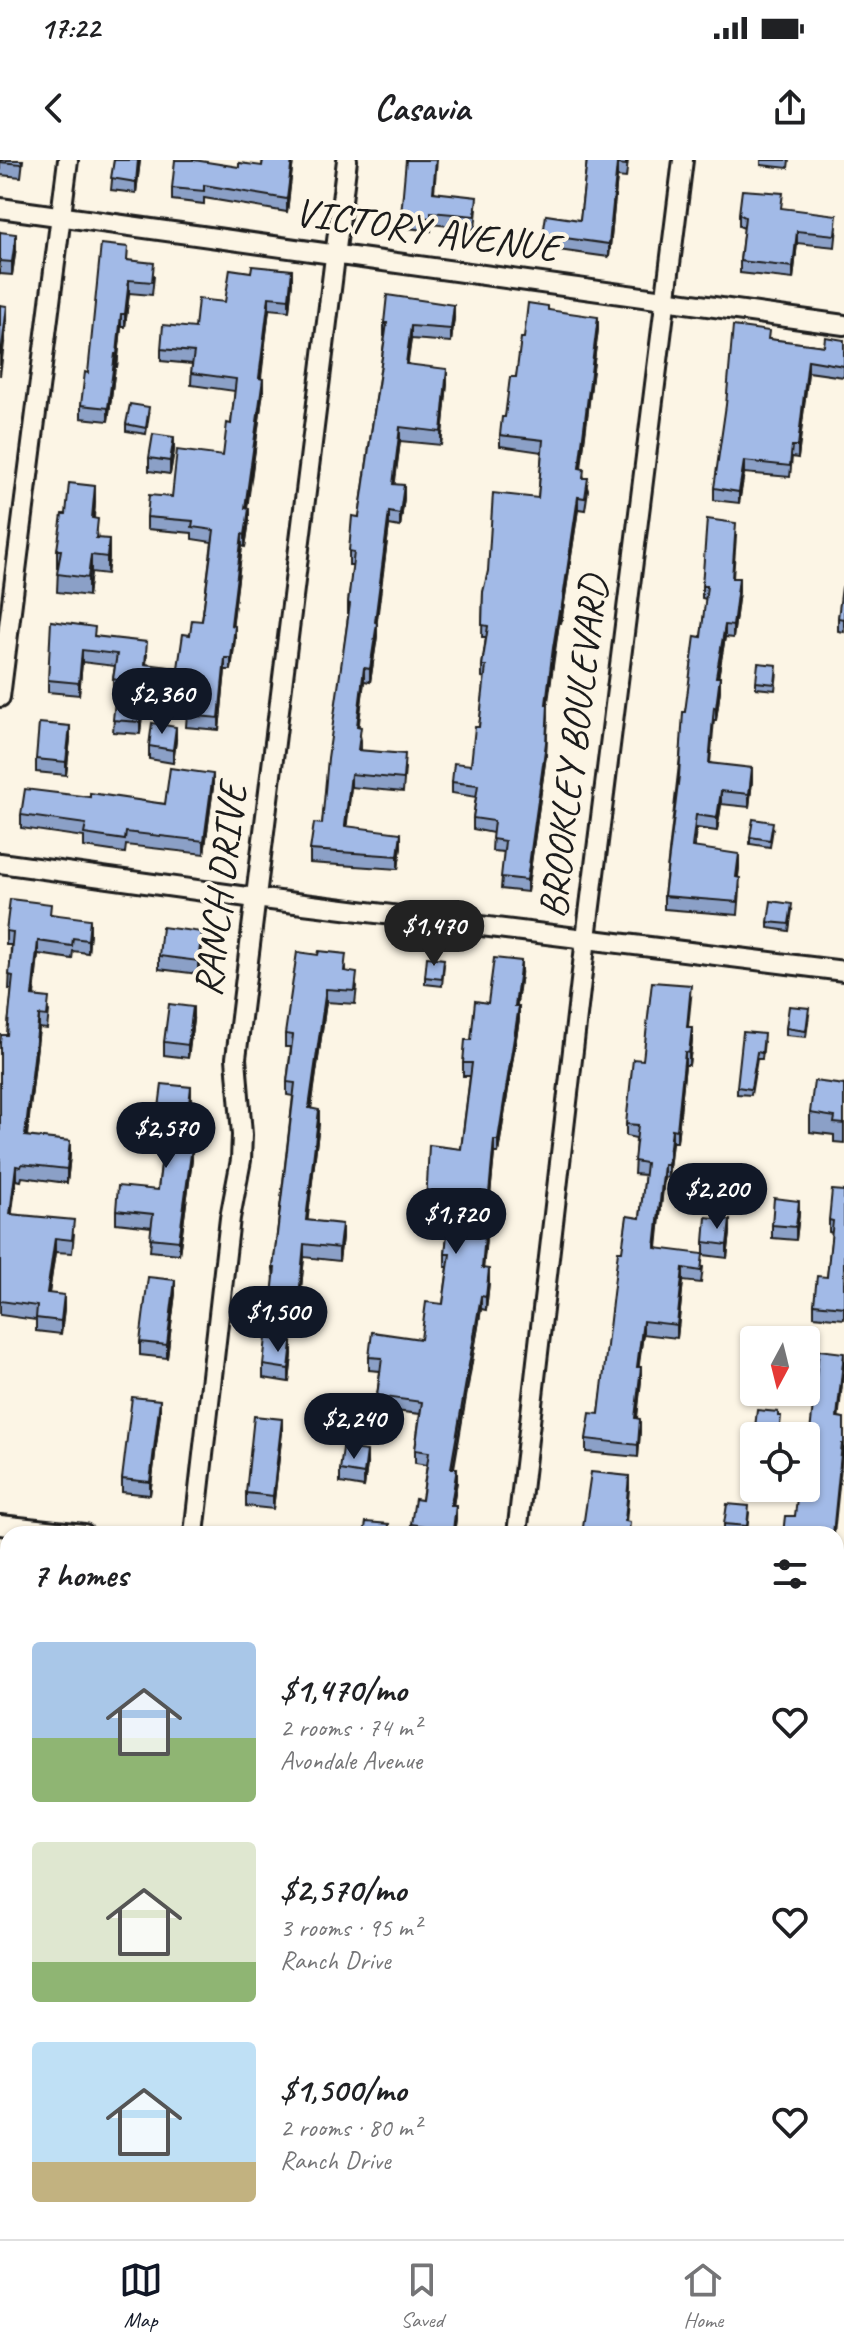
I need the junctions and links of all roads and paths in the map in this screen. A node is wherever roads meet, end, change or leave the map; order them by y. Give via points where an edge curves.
1 (68, 160) edge
2 (347, 160) edge
3 (683, 160) edge
4 (0, 208) edge
5 (61, 216) junction
6 (335, 253) junction
7 (664, 301) junction
8 (844, 325) edge
9 (0, 697) edge
10 (0, 863) edge
11 (255, 898) junction
12 (586, 938) junction
13 (844, 971) edge
14 (195, 1526) edge
15 (518, 1526) edge

1 - 5 street
2 - 6 street, RANCH DRIVE
3 - 7 street, BROOKLEY BOULEVARD
4 - 5 street, VICTORY AVENUE
5 - 6 street, VICTORY AVENUE
5 - 9 street
6 - 7 street, VICTORY AVENUE
6 - 11 street, RANCH DRIVE
7 - 8 street, VICTORY AVENUE
7 - 12 street, BROOKLEY BOULEVARD
10 - 11 street
11 - 12 street
11 - 14 street, RANCH DRIVE via 236,1058 241,1160
12 - 13 street
12 - 15 street, BROOKLEY BOULEVARD

